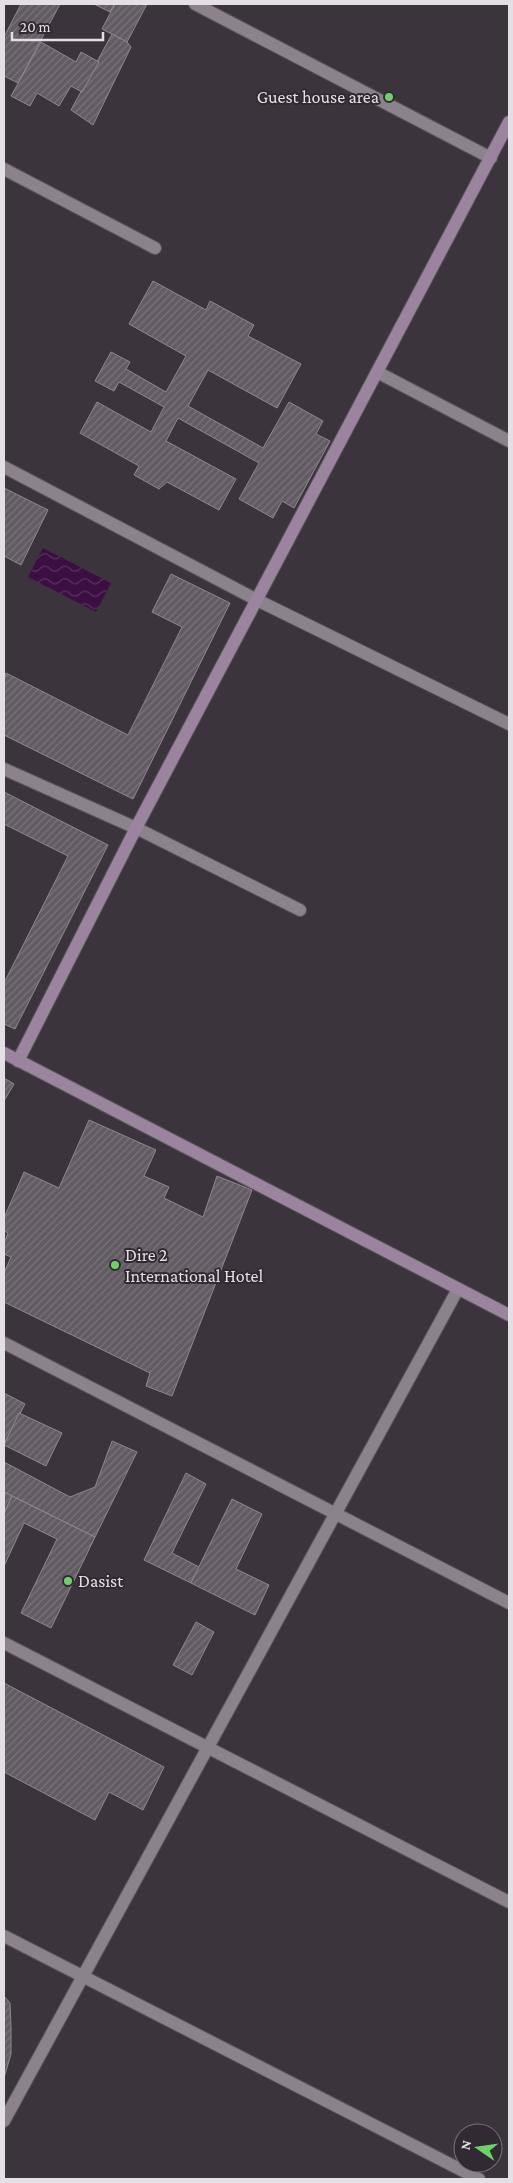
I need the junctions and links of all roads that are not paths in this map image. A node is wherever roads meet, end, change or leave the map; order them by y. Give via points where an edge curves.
1 (195, 4) edge
2 (509, 122) edge
3 (491, 158) junction
4 (4, 169) edge
5 (155, 248) dead end
6 (377, 372) junction
7 (509, 441) edge
8 (4, 467) edge
9 (257, 600) junction
10 (509, 724) edge
11 (4, 769) edge
12 (136, 828) junction
13 (300, 910) dead end
14 (4, 1053) edge
15 (18, 1061) junction
16 (458, 1289) junction
17 (509, 1316) edge
18 (4, 1343) edge
19 (336, 1513) junction
20 (509, 1604) edge
21 (4, 1643) edge
22 (208, 1746) junction
23 (509, 1902) edge
24 (4, 1936) edge
25 (82, 1976) junction
26 (4, 2121) edge
27 (478, 2179) edge

1 - 3 street
2 - 3 street
3 - 6 street
4 - 5 street
6 - 7 street
6 - 9 street
8 - 9 street
9 - 10 street
9 - 12 street
11 - 12 street
12 - 13 street
12 - 15 street
14 - 15 street
15 - 16 street
16 - 17 street
16 - 19 street
18 - 19 street
19 - 20 street
19 - 22 street
21 - 22 street
22 - 23 street
22 - 25 street
24 - 25 street
25 - 26 street
25 - 27 street

